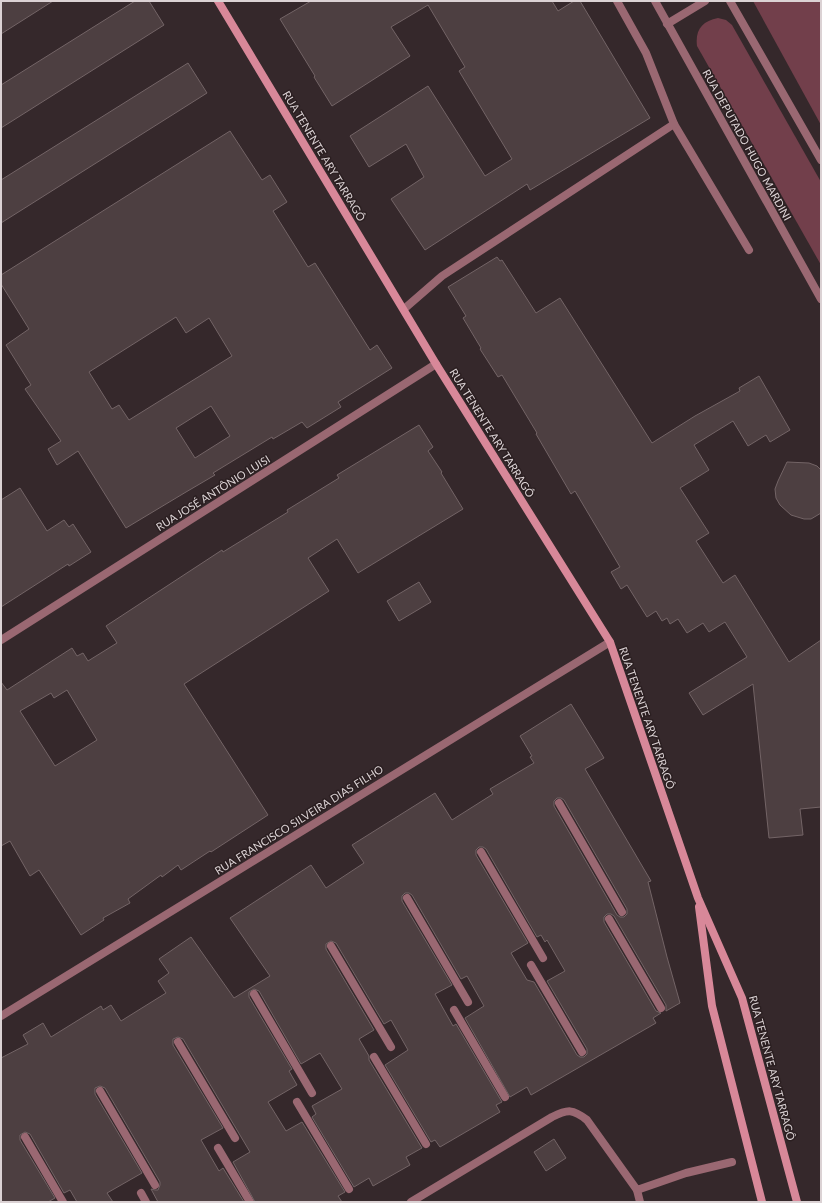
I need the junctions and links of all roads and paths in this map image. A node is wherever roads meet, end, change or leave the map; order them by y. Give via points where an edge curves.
1 (218, 1) edge
2 (617, 1) edge
3 (655, 1) edge
4 (705, 1) edge
5 (730, 1) edge
6 (667, 24) junction
7 (674, 124) junction
8 (821, 160) edge
9 (749, 250) dead end
10 (821, 299) edge
11 (404, 309) junction
12 (436, 364) junction
13 (1, 640) edge
14 (610, 642) junction
15 (559, 803) dead end
16 (481, 852) dead end
17 (407, 898) dead end
18 (698, 898) junction
19 (622, 912) dead end
20 (609, 919) dead end
21 (331, 946) dead end
22 (543, 958) dead end
23 (531, 965) dead end
24 (254, 994) dead end
25 (468, 1002) dead end
26 (661, 1008) dead end
27 (454, 1010) dead end
28 (1, 1016) edge
29 (178, 1042) dead end
30 (391, 1047) dead end
31 (582, 1052) dead end
32 (374, 1057) dead end
33 (100, 1091) dead end
34 (312, 1093) dead end
35 (505, 1097) dead end
36 (297, 1102) dead end
37 (25, 1137) dead end
38 (235, 1138) dead end
39 (426, 1144) dead end
40 (218, 1148) dead end
41 (732, 1162) dead end
42 (155, 1185) dead end
43 (349, 1189) dead end
44 (637, 1190) junction
45 (141, 1193) dead end
46 (63, 1202) edge
47 (146, 1202) edge
48 (250, 1202) edge
49 (411, 1202) edge
50 (640, 1202) edge
51 (762, 1202) edge
52 (797, 1202) edge

1 - 11 main road, RUA TENENTE ARY TARRAGÔ
2 - 7 street via 646,53
3 - 6 street, RUA DEPUTADO HUGO MARDINI
4 - 6 street
5 - 8 street
6 - 10 street, RUA DEPUTADO HUGO MARDINI
7 - 9 street
7 - 11 street via 442,276
11 - 12 main road, RUA TENENTE ARY TARRAGÔ
12 - 13 street, RUA JOSÉ ANTÔNIO LUISI
12 - 14 main road, RUA TENENTE ARY TARRAGÔ
14 - 18 main road, RUA TENENTE ARY TARRAGÔ
14 - 28 street, RUA FRANCISCO SILVEIRA DIAS FILHO
15 - 19 street
16 - 22 street
17 - 25 street
18 - 51 main road, RUA TENENTE ARY TARRAGÔ via 712,1006
18 - 52 main road, RUA TENENTE ARY TARRAGÔ via 742,998
20 - 26 street
21 - 30 street
23 - 31 street
24 - 34 street
27 - 35 street
29 - 38 street
32 - 39 street
33 - 42 street
36 - 43 street
37 - 46 street
40 - 48 street
41 - 44 street via 686,1173
44 - 49 street via 587,1120 571,1111 552,1117
44 - 50 street
45 - 47 street

